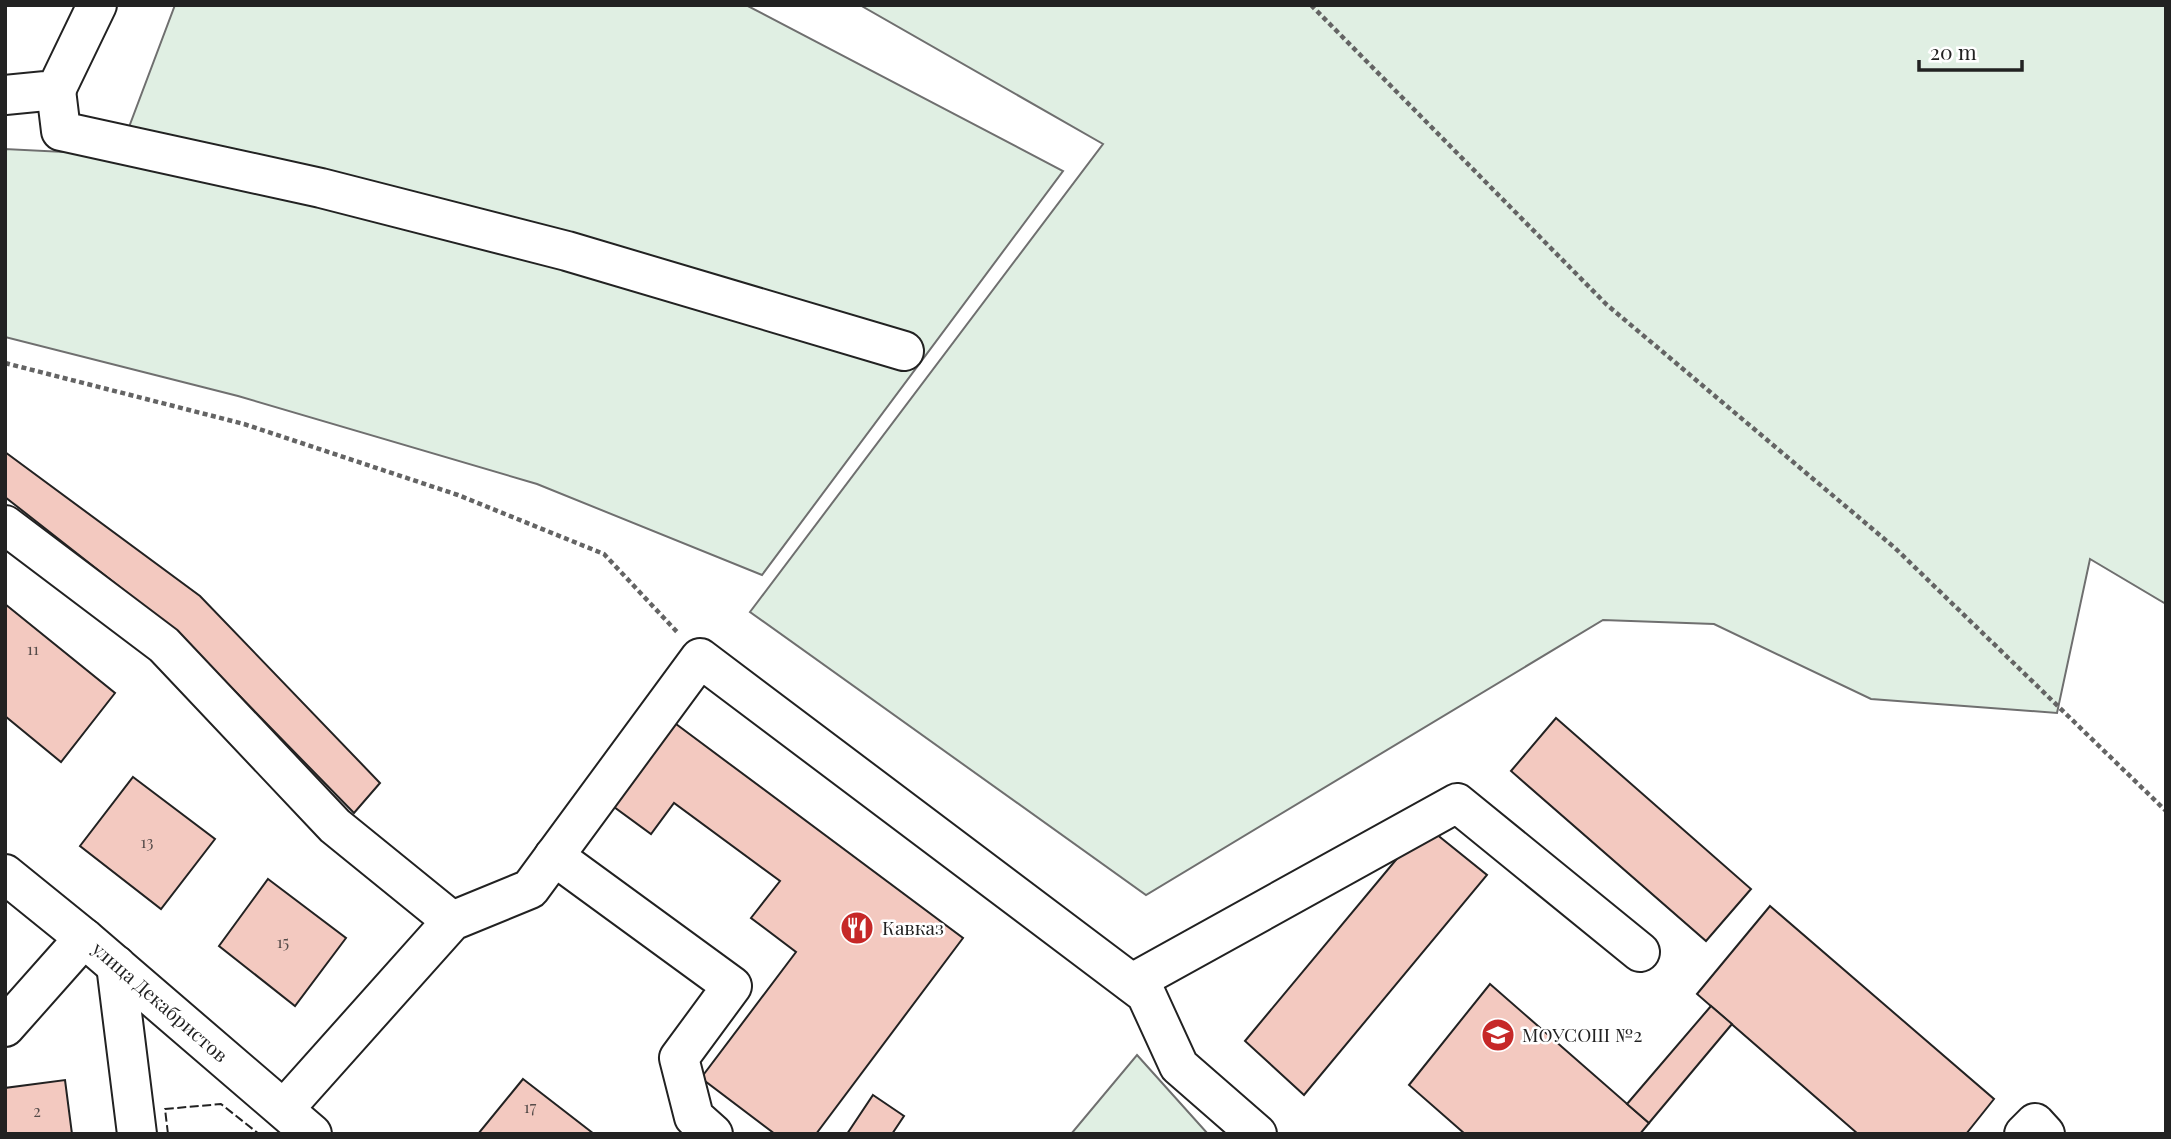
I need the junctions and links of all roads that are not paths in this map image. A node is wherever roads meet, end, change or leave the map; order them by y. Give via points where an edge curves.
1 (97, 5) edge
2 (56, 90) junction
3 (5, 95) edge
4 (904, 351) dead end
5 (5, 525) edge
6 (554, 856) junction
7 (5, 874) edge
8 (452, 921) junction
9 (84, 938) junction
10 (1640, 952) dead end
11 (117, 965) junction
12 (1132, 983) junction
13 (5, 1027) edge
14 (284, 1109) junction
15 (137, 1134) edge
16 (312, 1134) edge
17 (713, 1134) edge
18 (1257, 1134) edge
19 (2024, 1134) edge
20 (2045, 1134) edge

1 - 2 street
2 - 3 street
2 - 4 street via 61,131 321,188 567,251
5 - 8 street via 164,645 335,826
6 - 8 street via 530,889
6 - 12 street via 700,658
6 - 17 street via 732,986 679,1058 694,1117
7 - 9 street, улица Декабристов
8 - 14 street
9 - 11 street, улица Декабристов
9 - 13 street
10 - 12 street via 1457,803
11 - 14 street, улица Декабристов
11 - 15 street
12 - 18 street via 1146,994 1180,1066
14 - 16 street, улица Декабристов
19 - 20 street via 2035,1123

